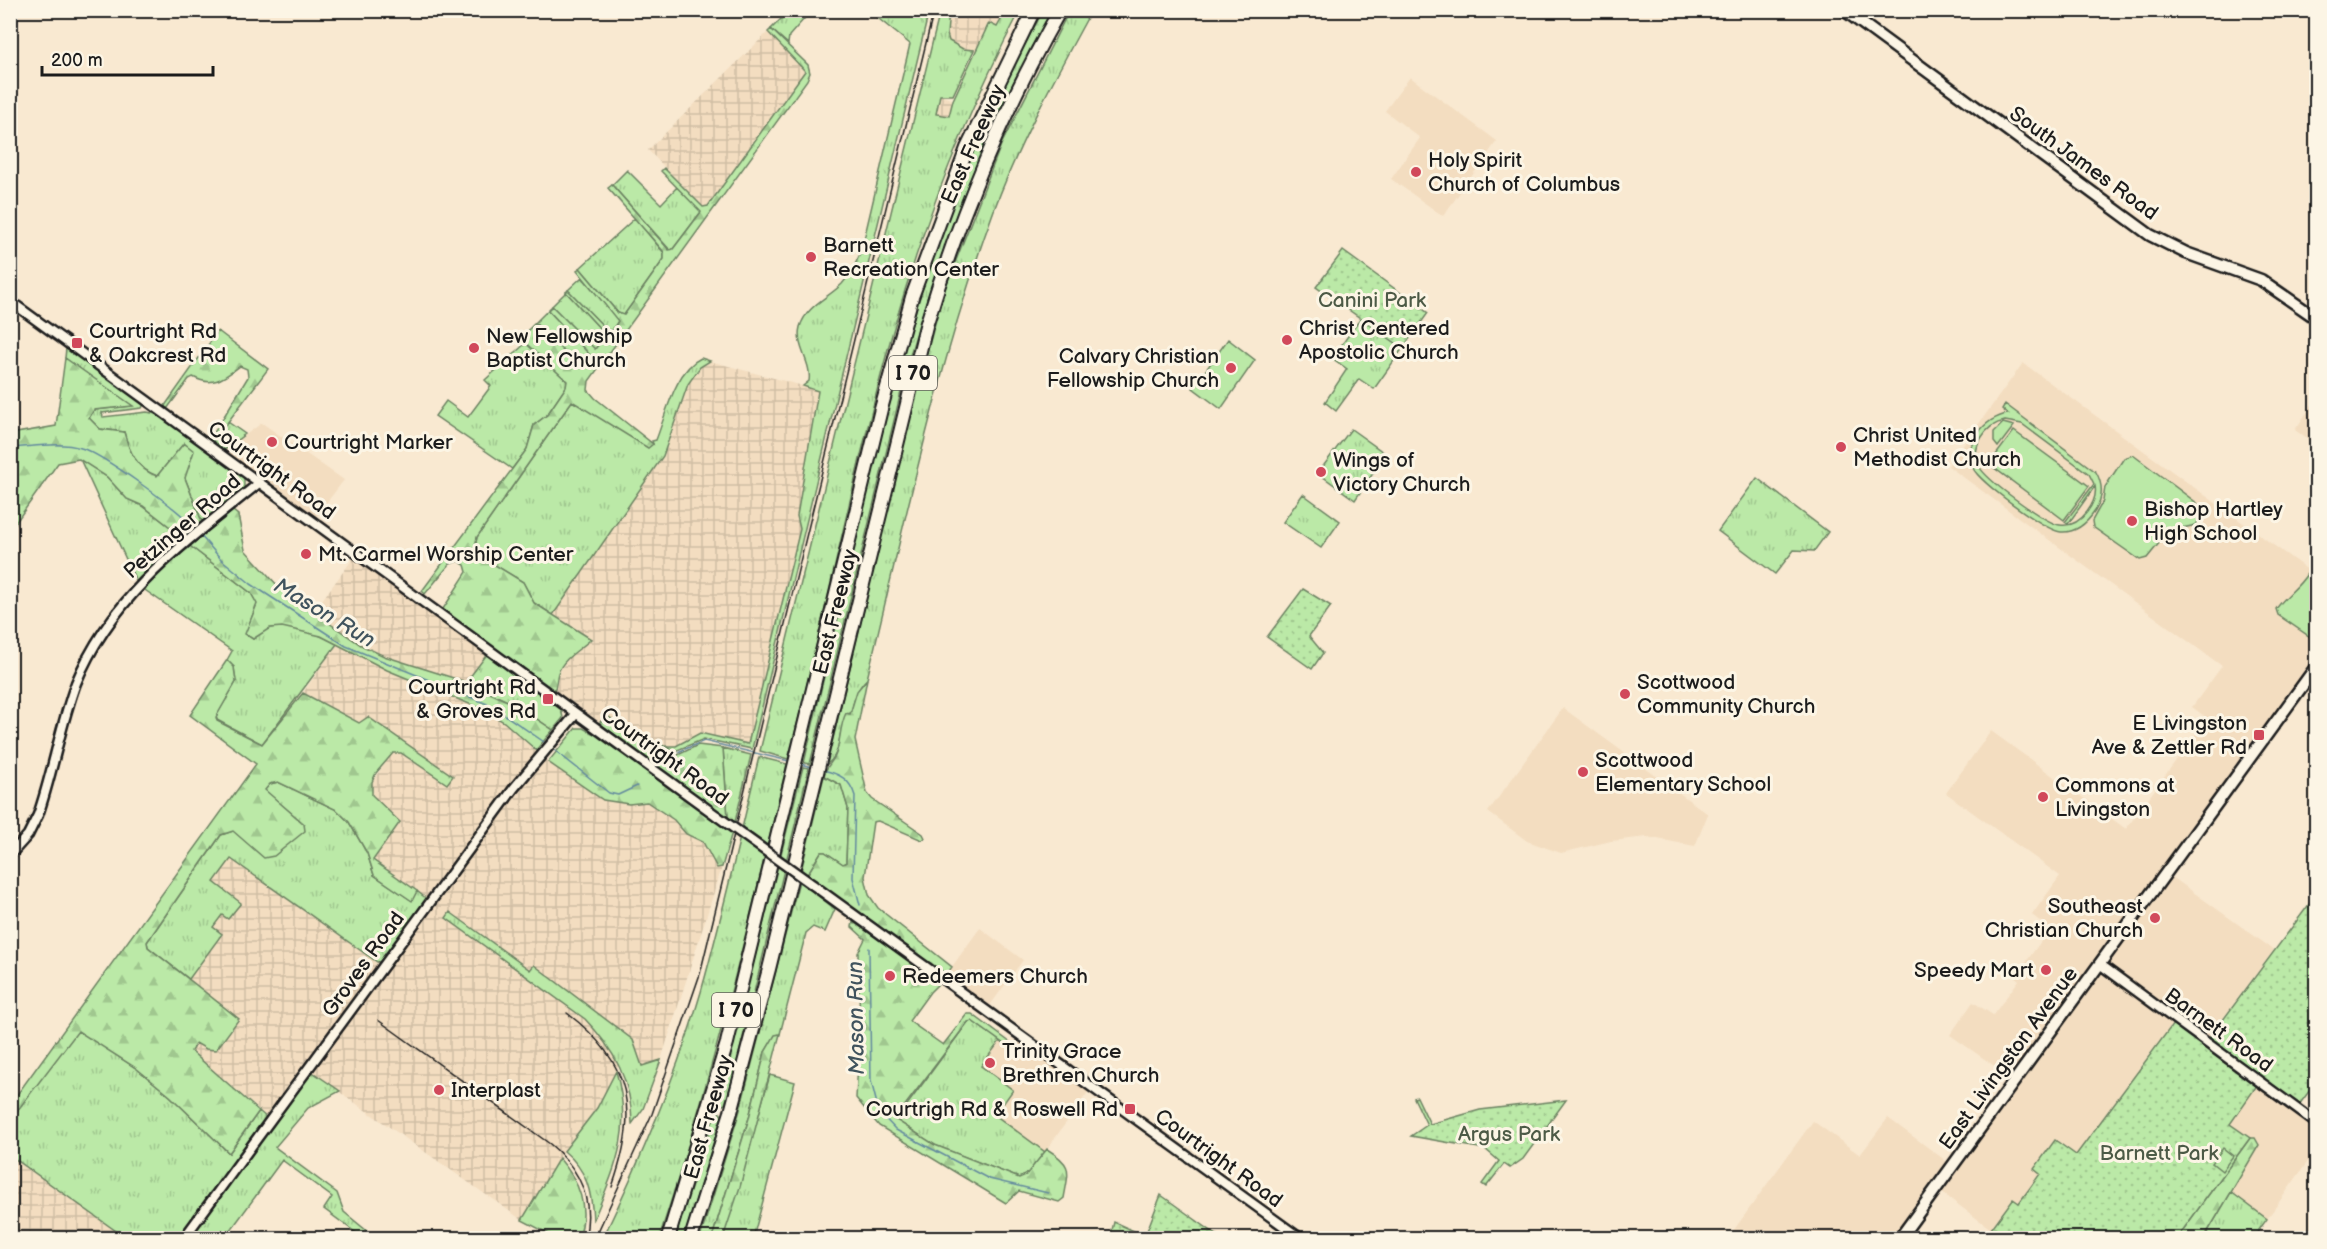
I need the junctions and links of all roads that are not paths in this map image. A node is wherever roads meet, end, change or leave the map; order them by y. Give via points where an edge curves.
1 (1060, 10) edge
2 (1844, 10) edge
3 (1031, 13) edge
4 (10, 301) edge
5 (2316, 318) edge
6 (259, 483) junction
7 (2316, 667) edge
8 (576, 714) junction
9 (10, 855) edge
10 (2101, 965) junction
11 (2316, 1123) edge
12 (184, 1239) edge
13 (668, 1239) edge
14 (691, 1239) edge
15 (1300, 1239) edge
16 (1900, 1239) edge

1 - 14 highway, East Freeway / I 70 via 987,157 934,298 742,1071
2 - 5 main road, South James Road via 2150,235 2186,254 2255,277
3 - 13 highway, East Freeway / I 70 via 967,148 912,297 727,1043
4 - 6 street, Courtright Road
6 - 8 street, Courtright Road
6 - 9 street, Petzinger Road via 136,588 96,642 70,701 38,815 28,835
7 - 10 main road, East Livingston Avenue
8 - 12 street, Groves Road via 508,796
8 - 15 street, Courtright Road, bridge
10 - 11 street, Barnett Road
10 - 16 main road, East Livingston Avenue

